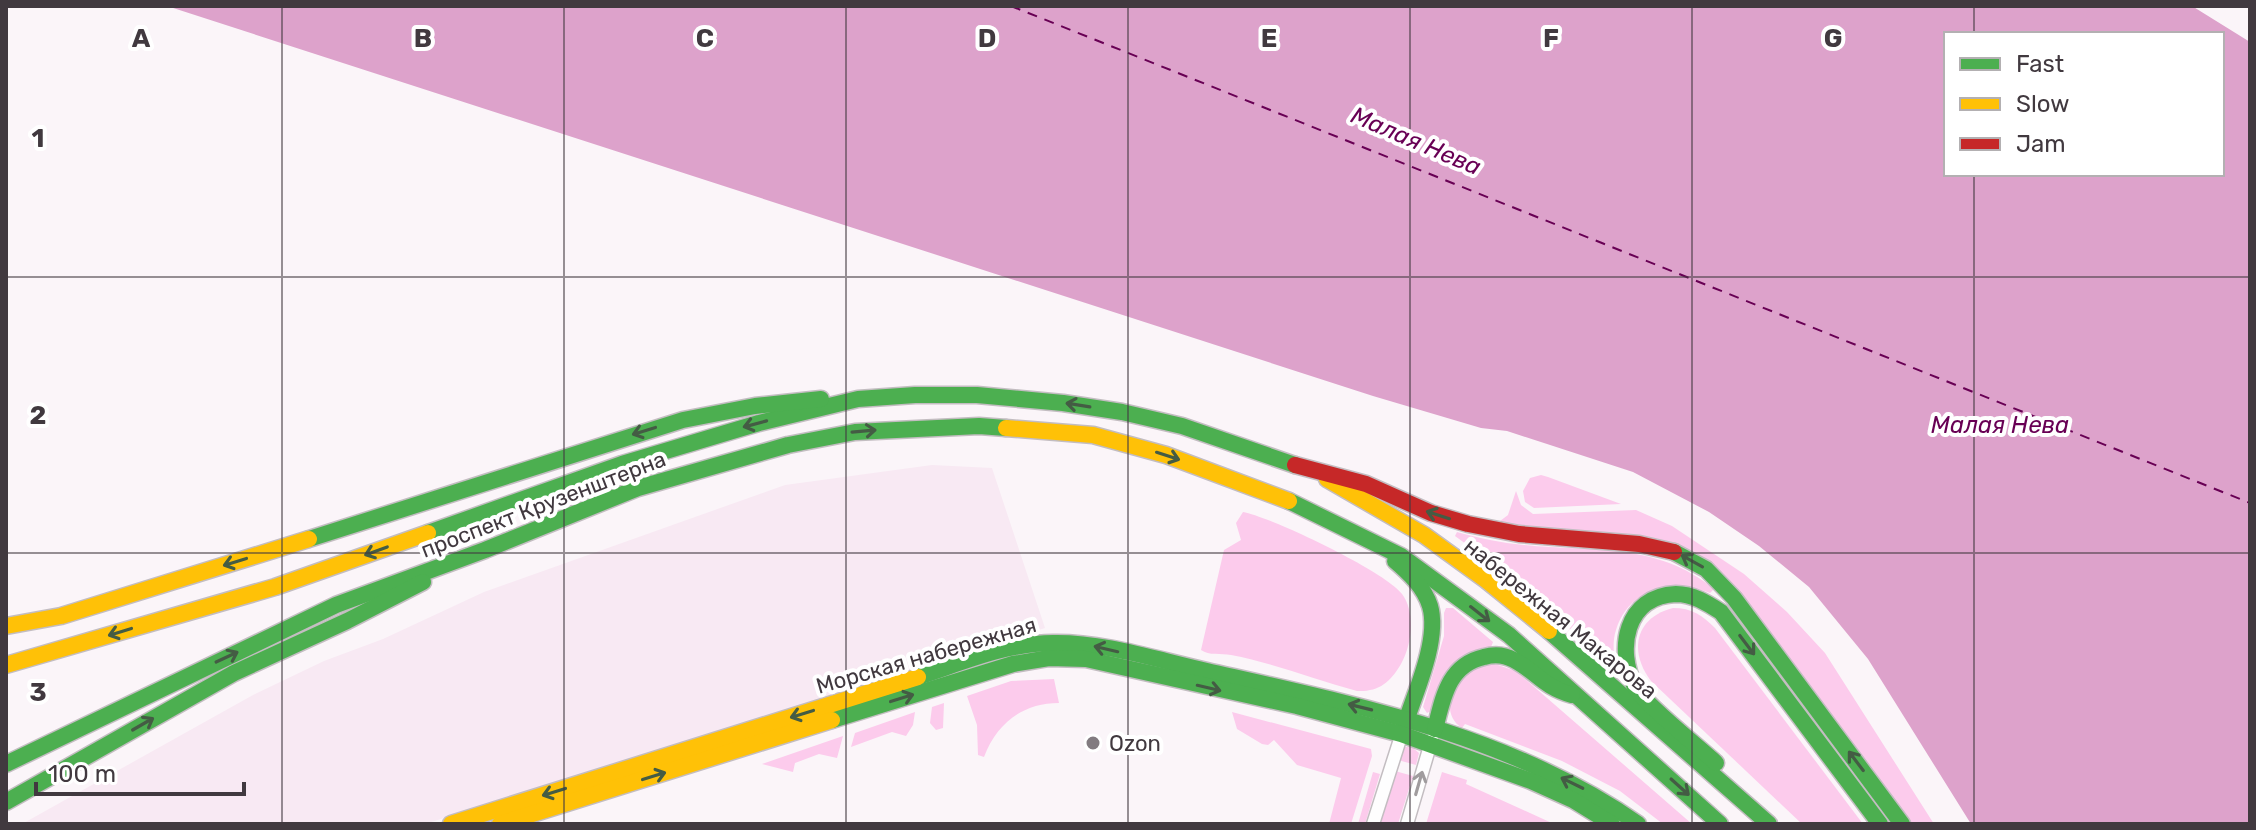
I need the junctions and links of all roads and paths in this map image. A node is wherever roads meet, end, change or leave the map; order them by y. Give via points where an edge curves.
1 (858, 399) junction
2 (1308, 469) junction
3 (1369, 541) junction
4 (485, 550) junction
5 (6, 626) edge
6 (6, 665) edge
7 (1580, 698) junction
8 (1404, 726) junction
9 (1433, 735) junction
10 (6, 764) edge
11 (1729, 789) junction
12 (6, 802) edge
13 (451, 824) edge
14 (500, 824) edge
15 (1373, 824) edge
16 (1407, 824) edge
17 (1612, 824) edge
18 (1638, 824) edge
19 (1720, 824) edge
20 (1769, 824) edge
21 (1880, 824) edge
22 (1902, 824) edge

2 -> 1 main road, проспект Крузенштерна via 1208,434 1122,412 977,395
1 -> 5 main road, bridge via 755,406 683,420 61,616
1 -> 6 main road, проспект Крузенштерна via 622,464 275,587
2 - 11 main road, набережная Макарова via 1424,535 1486,580
22 -> 2 main road via 1734,598 1688,558 1639,544 1468,524 1366,484
4 -> 3 main road, проспект Крузенштерна via 638,488 788,445 855,432 979,426 1093,435 1166,455 1282,497
3 -> 7 main road via 1451,591
3 - 8 main road via 1418,585 1431,612 1428,644
10 -> 4 main road, проспект Крузенштерна via 336,605
12 -> 4 main road via 234,673
7 - 9 main road via 1545,685 1508,658 1476,658 1461,665 1446,684
7 -> 19 main road
8 - 9 main road, Морская набережная
8 -> 13 main road, Морская набережная via 1080,643 1040,642
14 -> 8 main road, Морская набережная via 1001,667 1053,656
8 - 15 street
16 -> 9 street
9 - 17 main road, Морская набережная via 1560,793
18 -> 9 main road, Морская набережная via 1553,773
11 - 20 main road, набережная Макарова
11 -> 21 main road via 1719,765 1629,678 1623,656 1626,632 1640,609 1656,599 1695,596 1721,612

